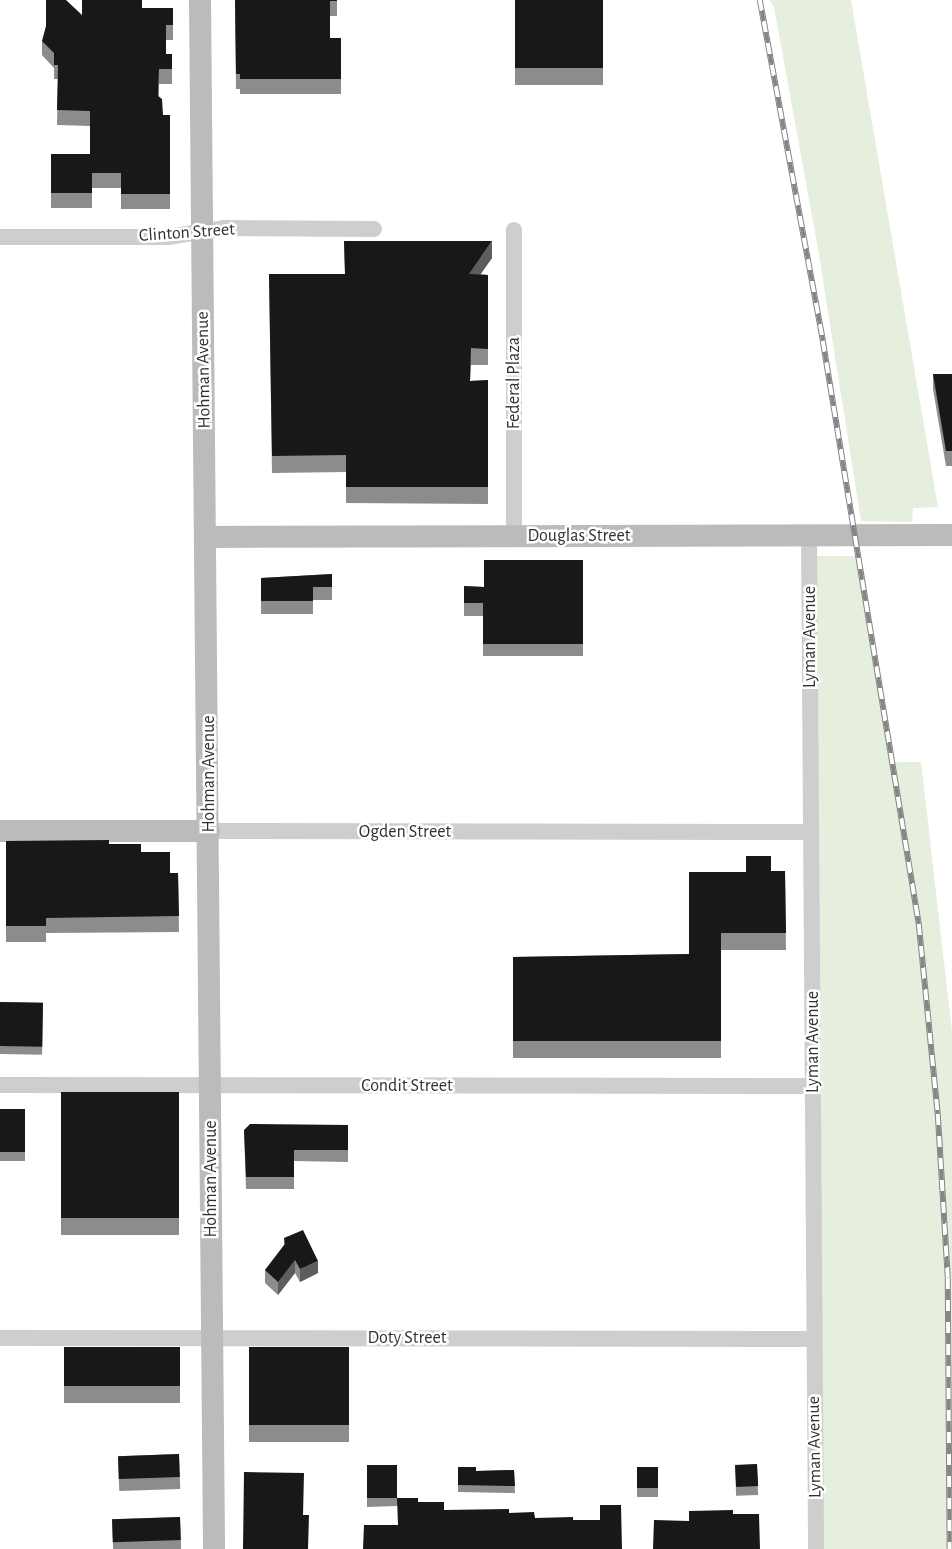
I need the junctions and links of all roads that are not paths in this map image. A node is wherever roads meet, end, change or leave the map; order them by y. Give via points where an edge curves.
1 (200, 0) edge
2 (374, 229) dead end
3 (514, 230) dead end
4 (203, 232) junction
5 (0, 237) edge
6 (809, 535) junction
7 (952, 535) edge
8 (514, 536) junction
9 (206, 537) junction
10 (0, 831) edge
11 (209, 831) junction
12 (811, 832) junction
13 (0, 1085) edge
14 (210, 1085) junction
15 (813, 1086) junction
16 (0, 1338) edge
17 (212, 1338) junction
18 (814, 1338) junction
19 (214, 1549) edge
20 (816, 1549) edge

1 - 4 main road, Hohman Avenue
2 - 4 street, Clinton Street via 225,228
3 - 8 street, Federal Plaza
4 - 5 street, Clinton Street via 168,237
4 - 9 main road, Hohman Avenue
6 - 7 main road, Douglas Street
6 - 8 main road, Douglas Street
6 - 12 street, Lyman Avenue
8 - 9 main road, Douglas Street
9 - 11 main road, Hohman Avenue
10 - 11 main road, Ogden Street
11 - 12 street, Ogden Street
11 - 14 main road, Hohman Avenue
12 - 15 street, Lyman Avenue
13 - 14 street, Condit Street
14 - 15 street, Condit Street
14 - 17 main road, Hohman Avenue
15 - 18 street, Lyman Avenue
16 - 17 street, Doty Street
17 - 18 street, Doty Street
17 - 19 main road, Hohman Avenue
18 - 20 street, Lyman Avenue

